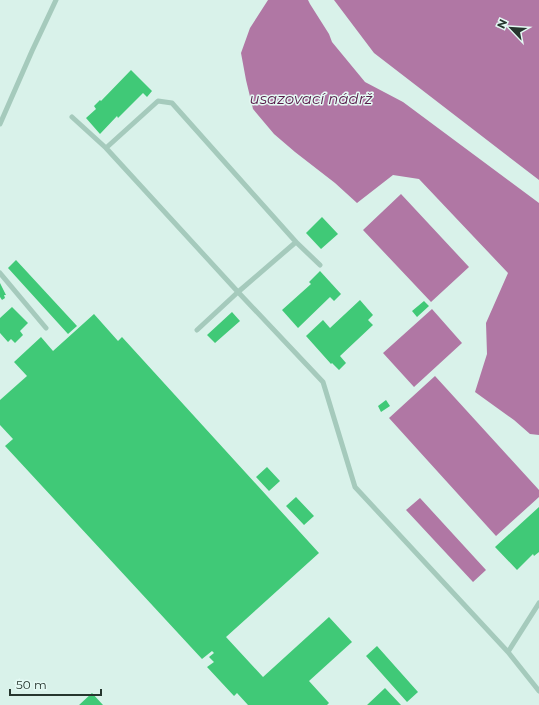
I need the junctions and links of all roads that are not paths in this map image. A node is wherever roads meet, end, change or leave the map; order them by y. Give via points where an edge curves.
1 (56, 0) edge
2 (72, 117) dead end
3 (0, 124) edge
4 (106, 148) junction
5 (296, 242) junction
6 (320, 265) dead end
7 (0, 273) edge
8 (238, 292) junction
9 (46, 328) dead end
10 (197, 330) dead end
11 (539, 603) edge
12 (508, 652) junction
13 (539, 691) edge

1 - 3 lane
2 - 4 lane
4 - 5 lane via 158,101 172,104
4 - 8 lane
5 - 6 lane
5 - 8 lane
7 - 9 lane
8 - 10 lane
8 - 12 lane via 324,382 355,487
11 - 12 lane
12 - 13 lane

